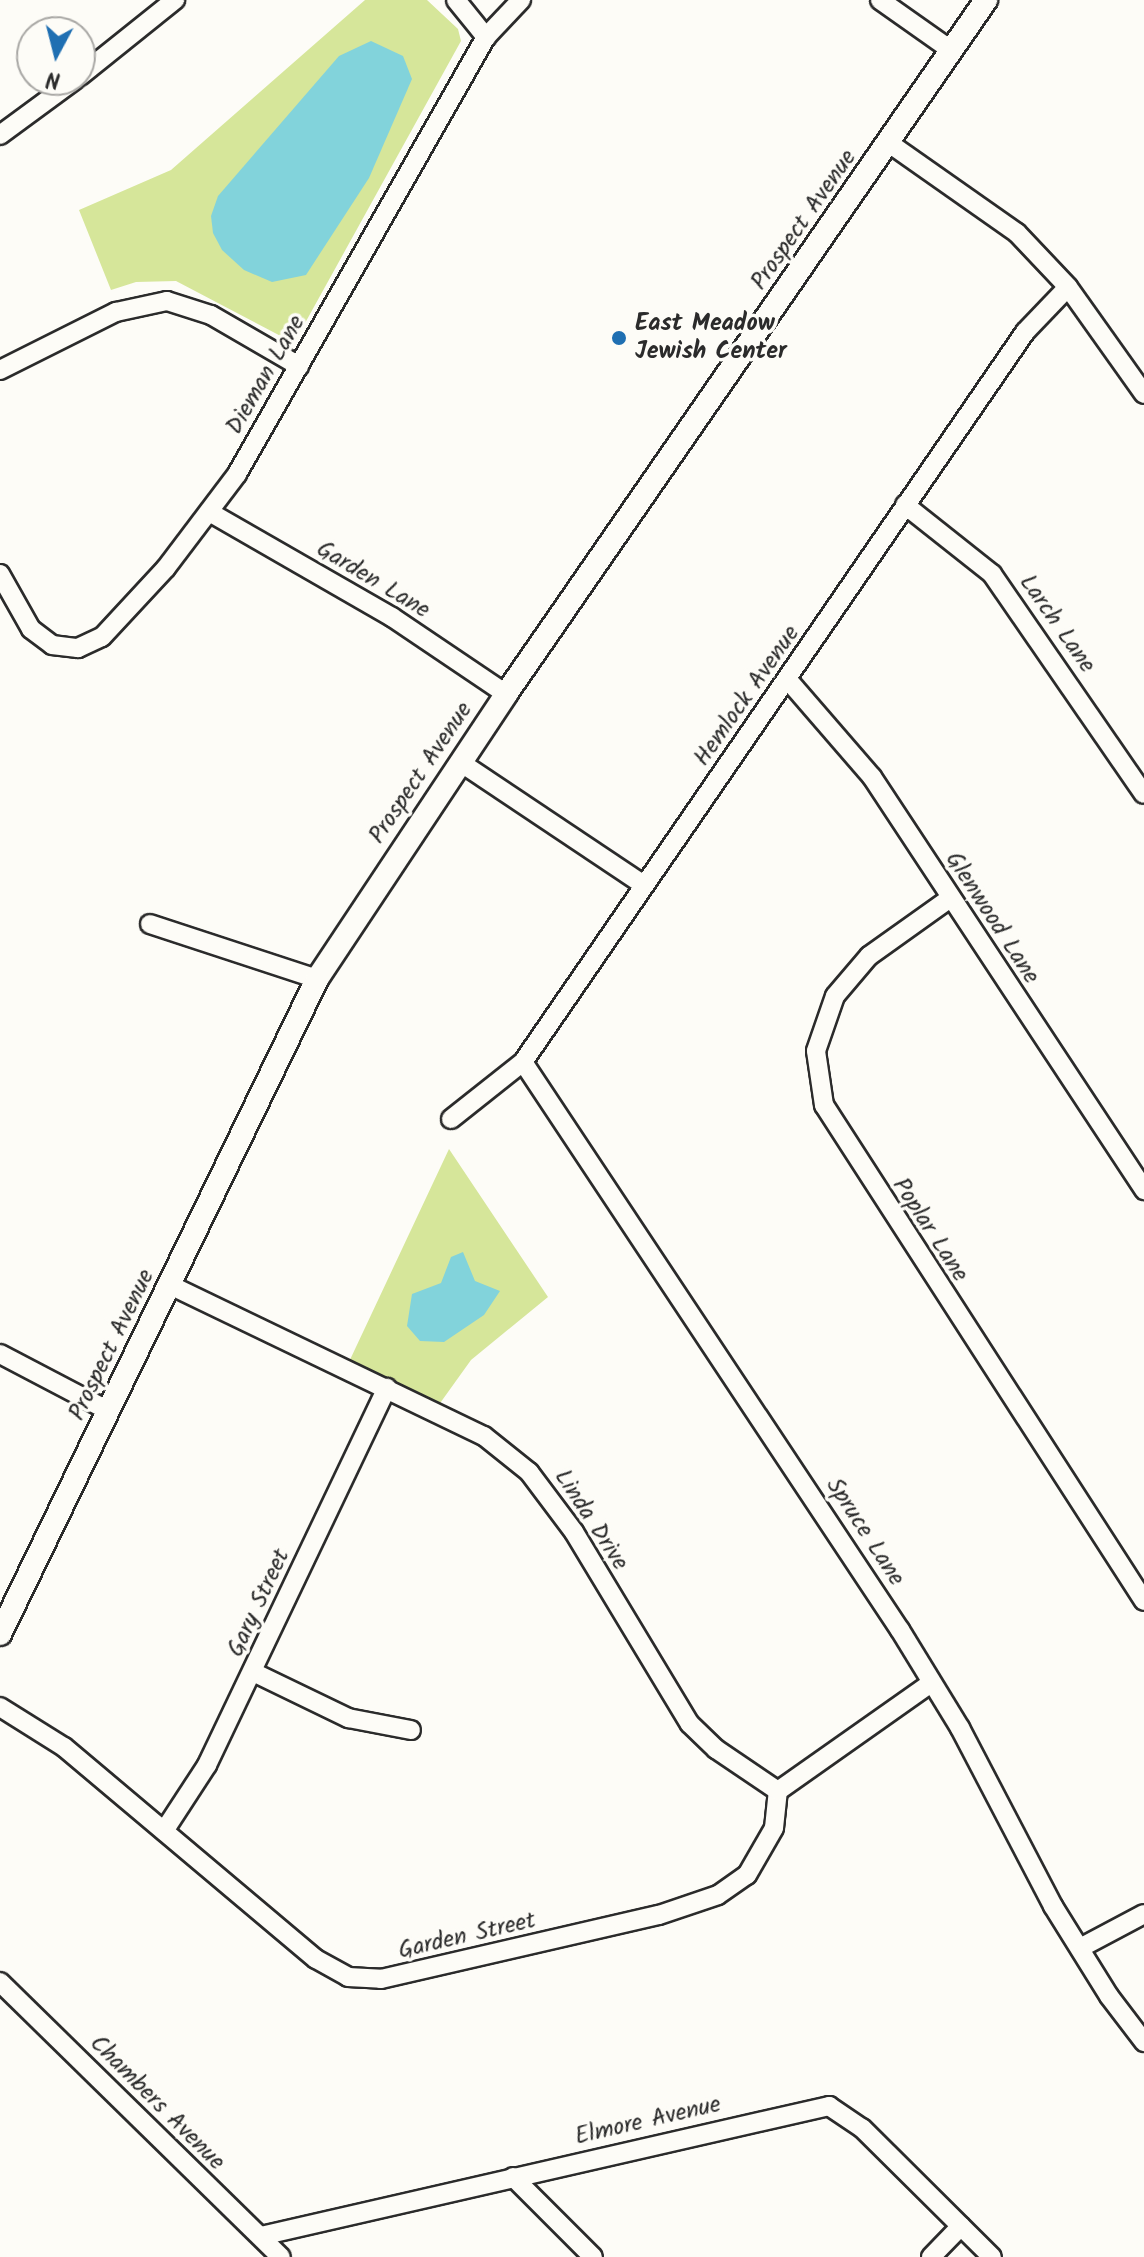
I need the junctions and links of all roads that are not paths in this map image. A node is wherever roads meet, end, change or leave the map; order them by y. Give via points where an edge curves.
1 (175, 0) edge
2 (456, 0) edge
3 (521, 0) edge
4 (880, 0) edge
5 (986, 0) edge
6 (486, 37) junction
7 (951, 50) junction
8 (96, 63) edge
9 (53, 96) edge
10 (0, 135) edge
11 (889, 143) junction
12 (1068, 287) junction
13 (299, 366) junction
14 (0, 370) edge
15 (1144, 394) edge
16 (905, 505) junction
17 (211, 513) junction
18 (0, 574) edge
19 (788, 680) junction
20 (506, 694) junction
21 (460, 762) junction
22 (1144, 794) edge
23 (642, 884) junction
24 (949, 899) junction
25 (150, 924) dead end
26 (317, 979) junction
27 (523, 1062) junction
28 (451, 1119) dead end
29 (1144, 1190) edge
30 (170, 1285) junction
31 (0, 1354) edge
32 (387, 1388) junction
33 (109, 1411) junction
34 (1144, 1601) edge
35 (0, 1634) edge
36 (253, 1672) junction
37 (931, 1683) junction
38 (0, 1707) edge
39 (411, 1730) dead end
40 (778, 1791) junction
41 (164, 1831) junction
42 (1144, 1914) edge
43 (1080, 1948) junction
44 (0, 1982) edge
45 (1144, 2042) edge
46 (513, 2177) junction
47 (961, 2226) junction
48 (261, 2236) junction
49 (281, 2257) edge
50 (593, 2257) edge
51 (931, 2257) edge
52 (992, 2257) edge

1 - 8 street
2 - 6 street
3 - 6 street, Dieman Lane
4 - 7 street
5 - 7 street, Prospect Avenue
6 - 13 street, Dieman Lane
7 - 11 street, Prospect Avenue
9 - 10 street
11 - 12 street via 1017,233
11 - 20 street, Prospect Avenue
12 - 15 street
12 - 16 street, Hemlock Avenue via 1025,332
13 - 14 street via 211,315 167,301 116,312
13 - 17 street, Dieman Lane
16 - 19 street, Hemlock Avenue
16 - 22 street, Larch Lane via 967,549 1010,596
17 - 18 street, Dieman Lane via 102,637 86,646 52,645 31,629
17 - 20 street, Garden Lane via 392,617
19 - 23 street, Hemlock Avenue
19 - 24 street, Glenwood Lane via 872,777
20 - 21 street, Prospect Avenue
21 - 23 street
21 - 26 street, Prospect Avenue
23 - 27 street, Hemlock Avenue
24 - 29 street, Glenwood Lane
24 - 34 street, Poplar Lane via 869,956 835,996 816,1051 824,1105
25 - 26 street
26 - 30 street, Prospect Avenue
27 - 28 street, Hemlock Avenue
27 - 37 street, Spruce Lane via 777,1441
30 - 32 street, Linda Drive
30 - 33 street, Prospect Avenue
31 - 33 street
32 - 36 street, Gary Street
32 - 40 street, Linda Drive via 484,1436 529,1472 574,1532 685,1717 716,1749
33 - 35 street, Prospect Avenue
36 - 39 street via 348,1718
36 - 41 street, Gary Street via 207,1765
37 - 40 street
37 - 43 street, Spruce Lane
38 - 41 street, Garden Street via 64,1747
40 - 41 street, Garden Street via 774,1828 747,1875 718,1895 659,1915 381,1979 348,1977 316,1959
42 - 43 street
43 - 45 street, Spruce Lane
44 - 48 street, Chambers Avenue
46 - 47 street, Elmore Avenue via 829,2106 862,2128
46 - 48 street, Elmore Avenue
46 - 50 street
47 - 51 street
47 - 52 street, Elmore Avenue
48 - 49 street, Chambers Avenue

